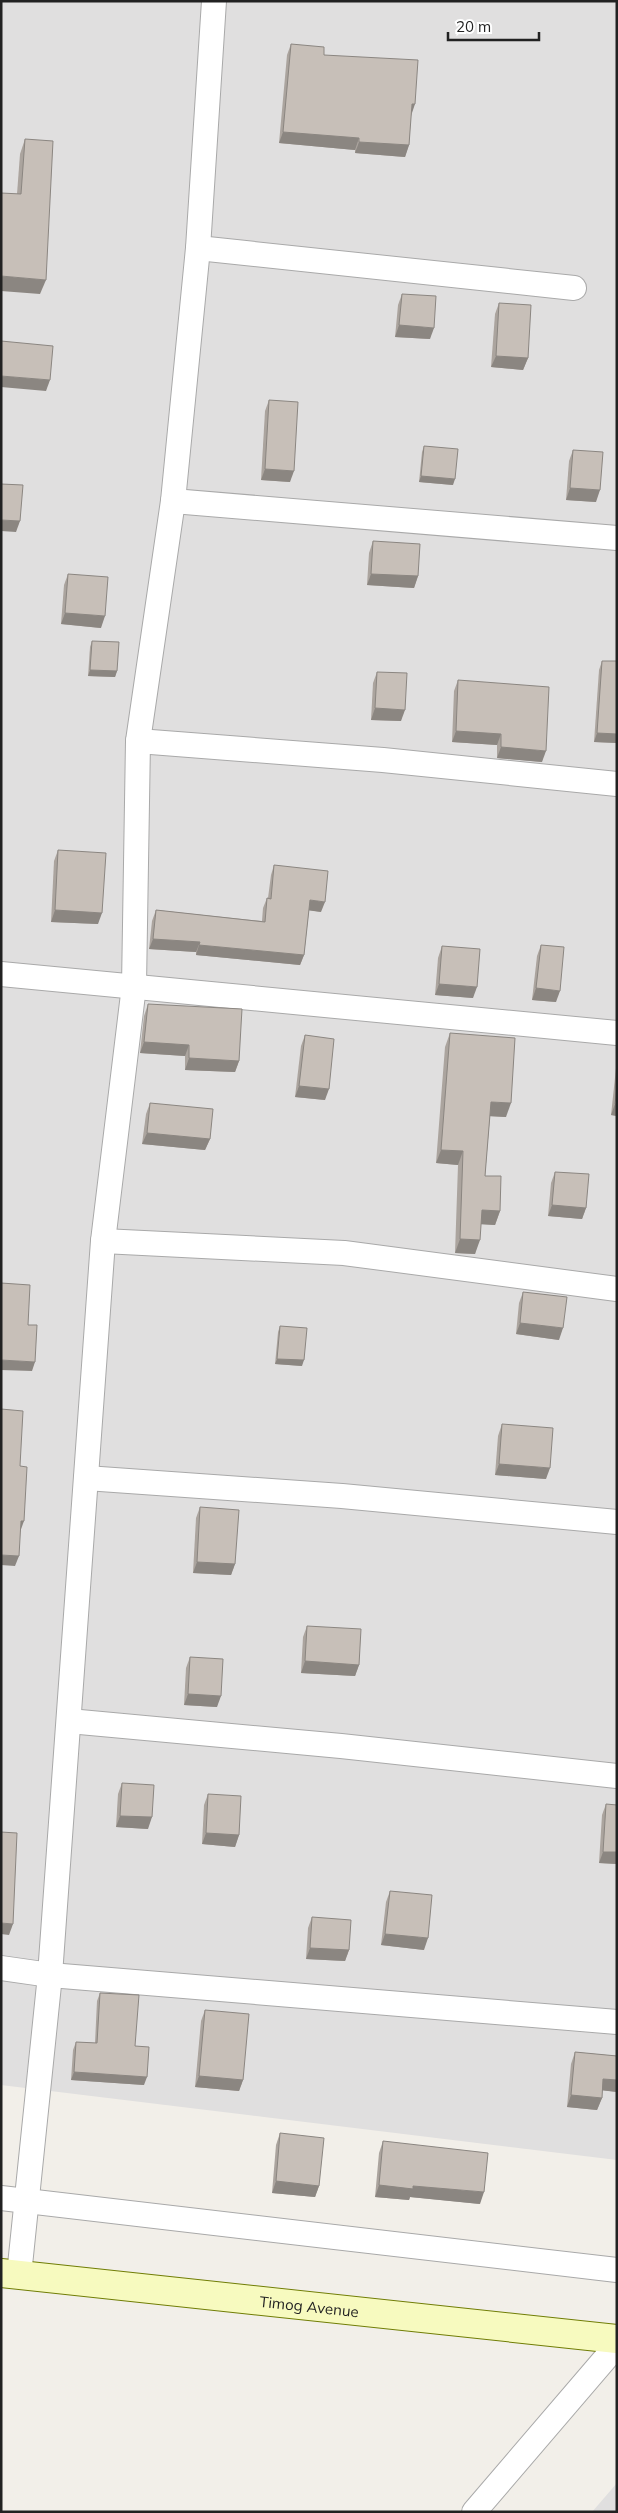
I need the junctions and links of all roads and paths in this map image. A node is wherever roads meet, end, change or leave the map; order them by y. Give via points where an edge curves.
1 (214, 1) edge
2 (198, 248) junction
3 (574, 288) dead end
4 (173, 500) junction
5 (617, 538) edge
6 (138, 741) junction
7 (617, 784) edge
8 (1, 974) edge
9 (134, 986) junction
10 (617, 1033) edge
11 (103, 1241) junction
12 (617, 1289) edge
13 (86, 1478) junction
14 (617, 1522) edge
15 (69, 1721) junction
16 (617, 1776) edge
17 (1, 1968) edge
18 (50, 1975) junction
19 (617, 2022) edge
20 (1, 2198) edge
21 (27, 2201) junction
22 (617, 2270) edge
23 (10, 2274) edge
24 (617, 2339) edge
25 (617, 2345) edge
26 (474, 2512) edge

1 - 2 street
2 - 3 street
2 - 4 street
4 - 5 street
4 - 6 street
6 - 7 street via 383,760
6 - 9 street
8 - 9 street
9 - 10 street
9 - 11 street
11 - 12 street via 344,1253
11 - 13 street
13 - 14 street via 342,1496
13 - 15 street
15 - 16 street
15 - 18 street
17 - 18 street
18 - 19 street
18 - 21 street
20 - 21 street
21 - 22 street
21 - 23 street
23 - 24 main road, Timog Avenue
25 - 26 street

